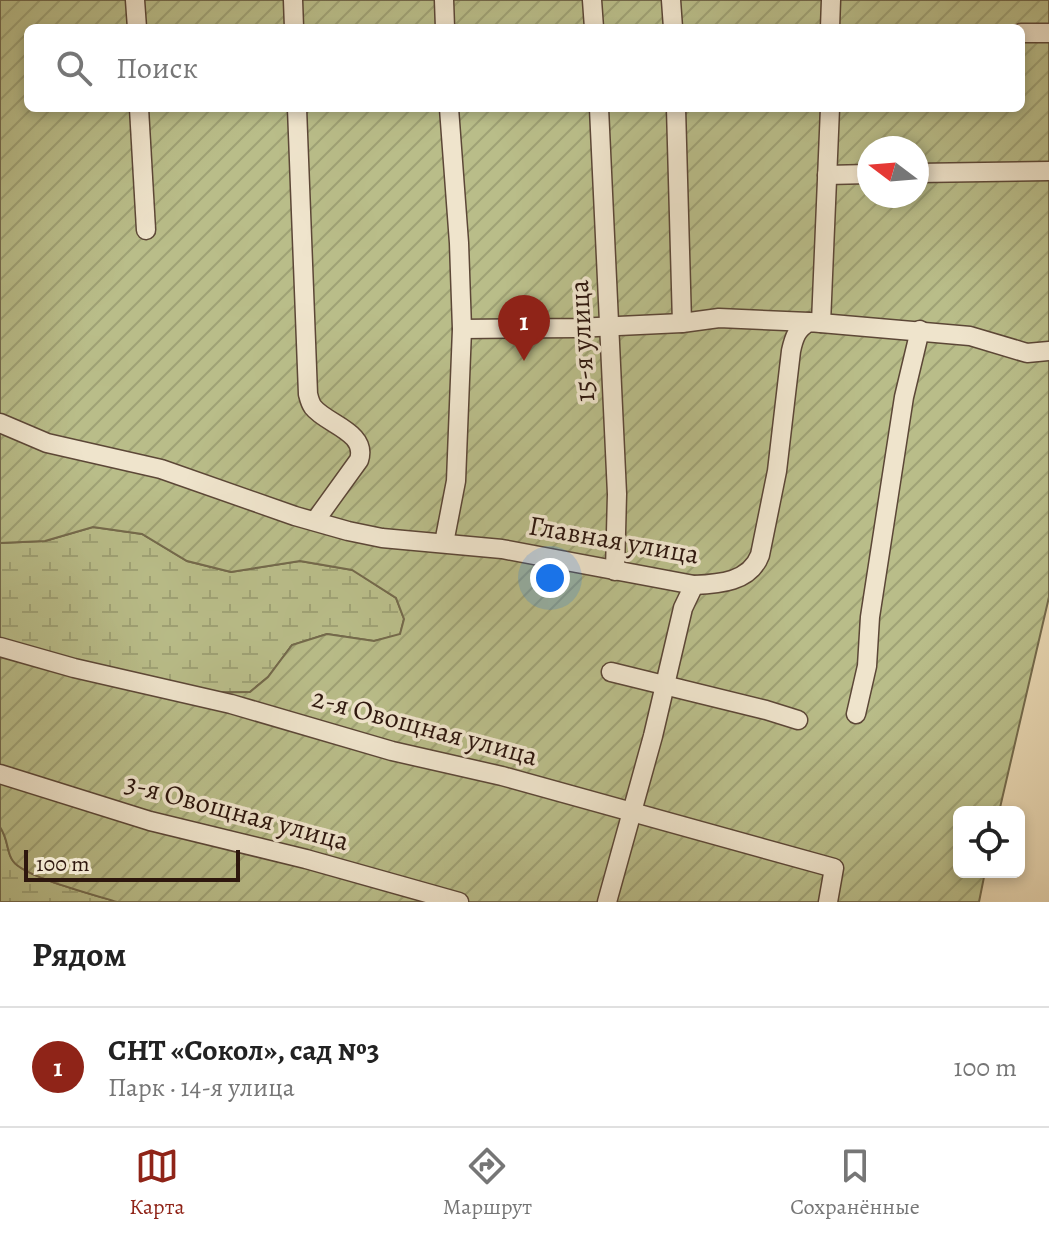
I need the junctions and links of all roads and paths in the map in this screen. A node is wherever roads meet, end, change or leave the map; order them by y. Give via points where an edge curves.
1 (135, 0) edge
2 (293, 0) edge
3 (444, 0) edge
4 (592, 0) edge
5 (671, 0) edge
6 (831, 0) edge
7 (137, 24) edge
8 (294, 24) edge
9 (445, 24) edge
10 (594, 24) edge
11 (673, 24) edge
12 (830, 24) edge
13 (1025, 33) edge
14 (1049, 33) edge
15 (139, 112) edge
16 (297, 112) edge
17 (449, 112) edge
18 (599, 112) edge
19 (676, 112) edge
20 (830, 112) edge
21 (1049, 171) edge
22 (929, 173) edge
23 (857, 174) edge
24 (827, 175) junction
25 (146, 230) dead end
26 (815, 322) junction
27 (682, 323) junction
28 (610, 326) junction
29 (462, 329) junction
30 (920, 330) junction
31 (1049, 351) edge
32 (0, 423) edge
33 (315, 521) junction
34 (444, 543) junction
35 (615, 571) junction
36 (694, 585) junction
37 (0, 647) edge
38 (611, 672) dead end
39 (664, 685) junction
40 (856, 714) dead end
41 (798, 720) dead end
42 (0, 774) edge
43 (632, 812) junction
44 (459, 902) edge
45 (607, 902) edge
46 (828, 902) edge

1 - 7 street
2 - 8 street
3 - 9 street
4 - 10 street
5 - 11 street
6 - 12 street
13 - 14 street
15 - 25 street
16 - 33 street via 308,394 313,407 357,441 361,452
17 - 29 street
18 - 28 street, 15-я улица
19 - 27 street
20 - 24 street
21 - 22 street
23 - 24 street
24 - 26 street
26 - 27 street via 719,318
26 - 30 street
26 - 36 street, Главная улица via 801,327 794,337 777,471 756,565 737,579
27 - 28 street
28 - 29 street
28 - 35 street, 15-я улица
29 - 34 street via 456,481
30 - 31 street via 970,336 1027,353
30 - 40 street via 904,397
32 - 33 street, Главная улица via 47,443 161,469
33 - 34 street, Главная улица via 382,538
34 - 35 street, Главная улица
35 - 36 street, Главная улица
36 - 39 street
37 - 43 street, 2-я Овощная улица
38 - 39 street
39 - 41 street
39 - 43 street
42 - 44 street, 3-я Овощная улица via 150,821
43 - 45 street
43 - 46 street, 2-я Овощная улица via 834,868

